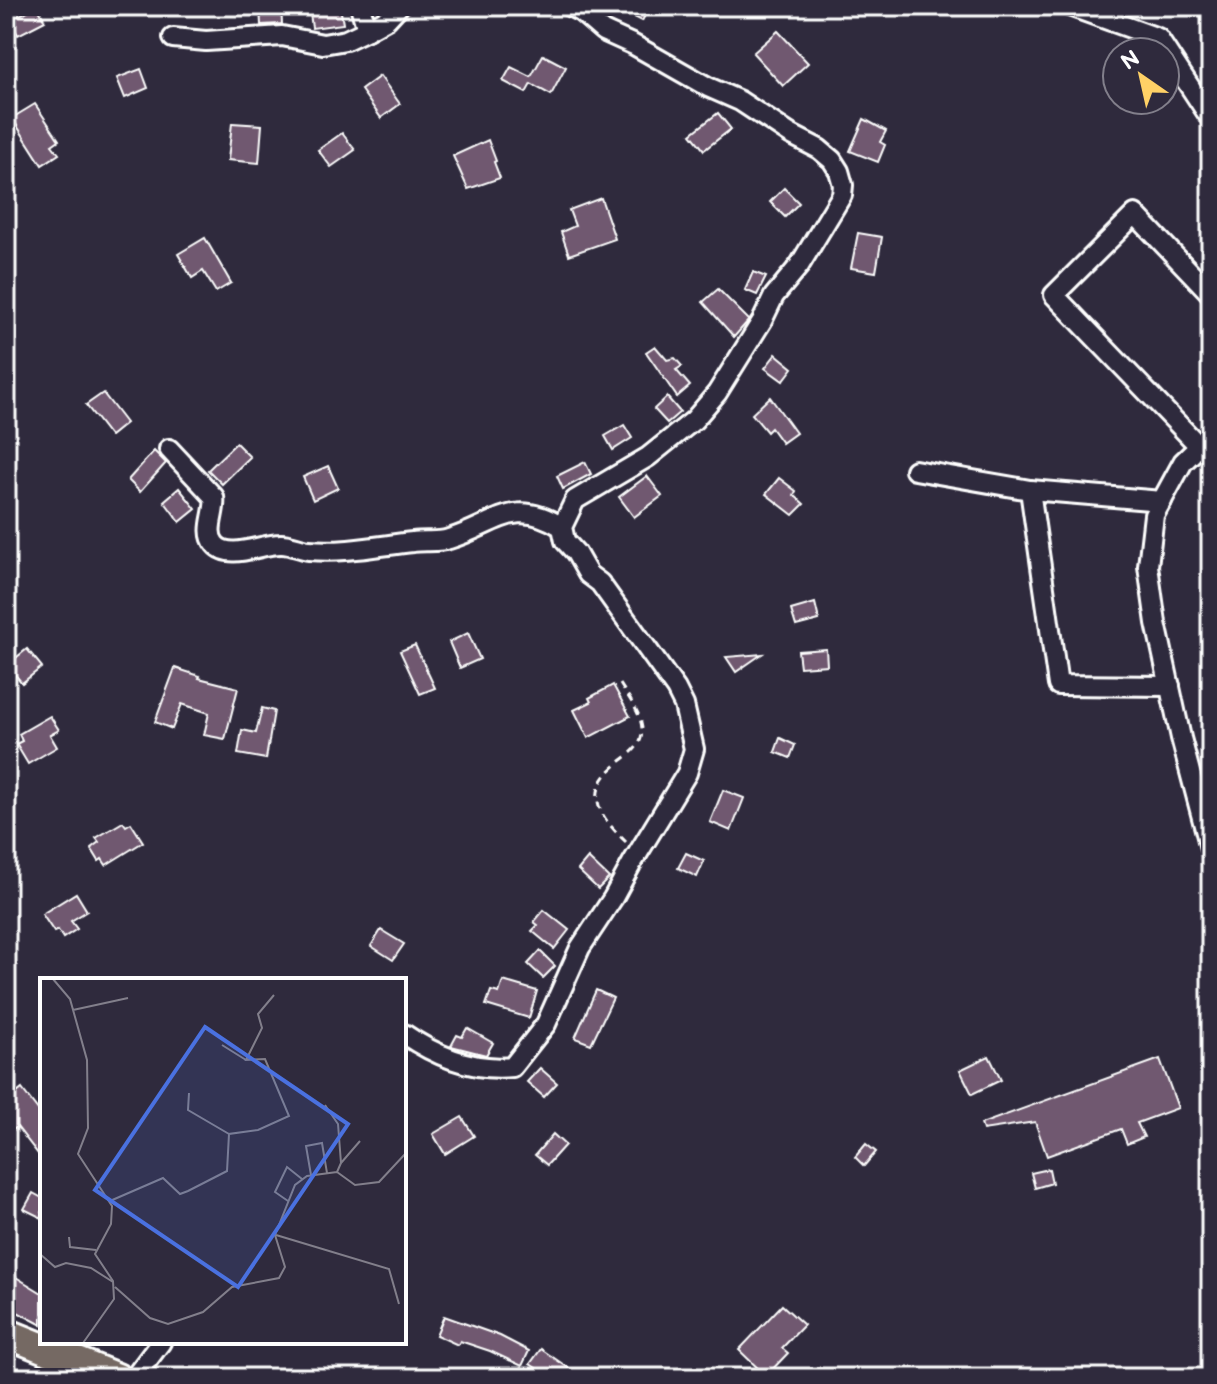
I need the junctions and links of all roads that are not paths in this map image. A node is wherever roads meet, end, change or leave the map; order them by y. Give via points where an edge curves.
1 (360, 6) edge
2 (399, 6) edge
3 (569, 6) edge
4 (1069, 6) edge
5 (367, 30) junction
6 (173, 38) dead end
7 (1211, 119) edge
8 (1211, 294) edge
9 (1205, 441) edge
10 (169, 449) dead end
11 (915, 470) dead end
12 (1030, 490) junction
13 (1162, 501) junction
14 (562, 527) junction
15 (1170, 686) junction
16 (1211, 852) edge
17 (406, 1035) edge
18 (6, 1333) edge
19 (160, 1344) edge
20 (117, 1378) edge
21 (134, 1378) edge

1 - 5 street
2 - 5 street
3 - 14 street via 603,31 740,101 819,149 832,160 843,185 826,222 774,296 717,393 694,420 648,457 575,500
4 - 7 street via 1158,38
5 - 6 street via 323,44 282,36
8 - 9 street via 1135,214 1054,295
9 - 13 street via 1183,462
10 - 14 street via 214,497 211,535 228,552 283,543 342,551 446,541 513,513 537,513
11 - 12 street
12 - 13 street
12 - 15 street via 1058,685
13 - 15 street via 1154,515 1148,566
14 - 17 street via 565,541 588,574 600,583 676,689 692,732 694,749 687,773 580,948 546,1024 512,1067 466,1064
15 - 16 street
18 - 20 main road
19 - 21 street

